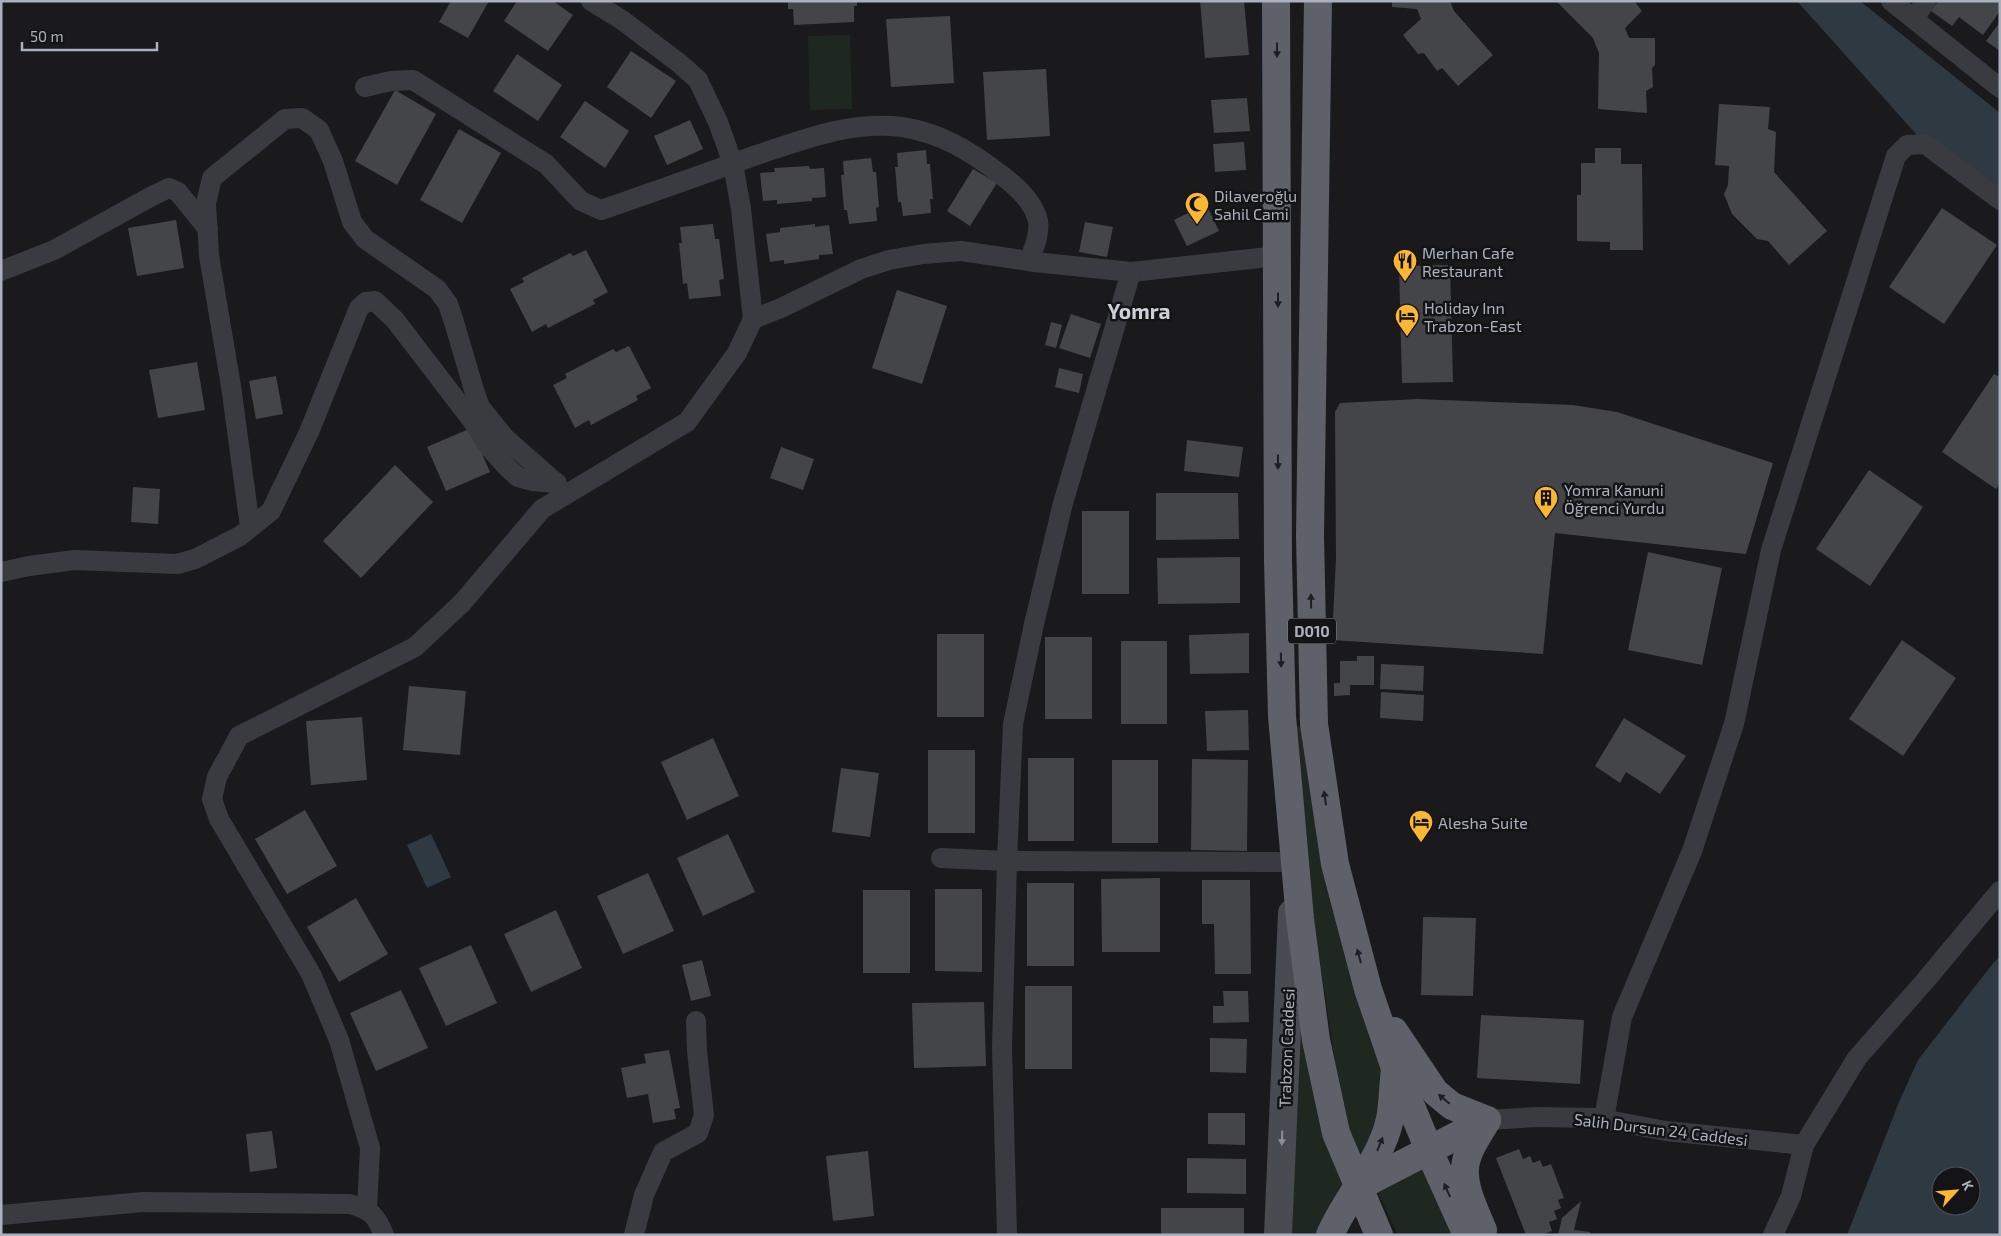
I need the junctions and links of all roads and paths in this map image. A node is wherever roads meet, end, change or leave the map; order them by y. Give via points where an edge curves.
1 (591, 1) edge
2 (1276, 1) edge
3 (1318, 1) edge
4 (1891, 1) edge
5 (1926, 1) edge
6 (1914, 19) junction
7 (365, 87) dead end
8 (2000, 88) edge
9 (733, 164) junction
10 (2000, 200) edge
11 (208, 229) junction
12 (1278, 256) junction
13 (1029, 261) junction
14 (1, 271) edge
15 (1131, 272) junction
16 (753, 319) junction
17 (554, 482) junction
18 (580, 487) junction
19 (250, 527) junction
20 (1, 572) edge
21 (942, 858) dead end
22 (1007, 861) junction
23 (1294, 862) junction
24 (2000, 891) edge
25 (1368, 989) junction
26 (696, 1021) dead end
27 (1396, 1068) junction
28 (1604, 1119) junction
29 (1487, 1120) junction
30 (1804, 1145) junction
31 (1430, 1151) junction
32 (1358, 1187) junction
33 (367, 1209) junction
34 (1, 1215) edge
35 (384, 1235) edge
36 (634, 1235) edge
37 (1008, 1235) edge
38 (1278, 1235) edge
39 (1330, 1235) edge
40 (1379, 1235) edge
41 (1467, 1235) edge
42 (1485, 1235) edge
43 (1773, 1235) edge

1 - 9 street via 698,80
2 -> 12 highway, D010
25 -> 3 highway, D010 via 1335,864 1314,724 1310,534
4 - 6 street
5 - 6 street
6 - 8 street
7 - 9 street via 413,80 546,164 581,200 601,210
9 - 13 street via 851,127 904,128 946,139 972,153 1010,181 1028,201 1038,220 1037,238
9 - 16 street
10 - 28 street via 1924,144 1907,146 1896,156 1771,550 1734,724 1692,851 1622,1017
11 - 14 street via 178,192 169,188 54,250
11 - 17 street via 206,203 212,178 285,119 302,118 319,130 333,161 352,222 365,239 437,289 448,304 480,407 505,438
11 - 19 street via 209,256
12 - 15 street
12 -> 23 highway, D010 via 1278,561 1282,716
13 - 15 street
13 - 16 street via 961,251 889,260 860,269
15 - 22 street via 1062,504 1034,624 1014,724
16 - 18 street via 737,353 687,422
17 - 18 street
17 - 19 street via 518,477 507,467 395,320 374,301 366,302 359,308 309,432 271,511
18 - 33 street via 542,509 462,603 416,647 240,736 217,777 212,798 219,819 311,974 339,1040 370,1148
19 - 20 street via 220,547 177,564 75,560
21 - 22 street
22 - 23 street
22 - 37 street via 1002,1048
23 - 32 highway, D010 via 1318,1048 1336,1133
23 -> 38 main road, Trabzon Caddesi
24 - 30 street via 1857,1058
25 - 27 highway, D010
29 -> 25 highway via 1452,1106 1435,1092
26 - 36 street via 704,1114 698,1133 664,1152 644,1195
27 - 31 highway, D010
32 -> 27 highway via 1390,1120
28 - 29 street, Salih Dursun 24 Caddesi via 1538,1117
28 - 30 street, Salih Dursun 24 Caddesi via 1666,1131
29 - 31 highway
29 - 42 highway via 1464,1168
30 - 43 street via 1791,1196
31 - 32 highway
41 -> 31 highway, D010
32 - 39 highway
32 - 40 highway, D010
33 - 34 street via 350,1204 143,1202
33 - 35 street via 380,1223

